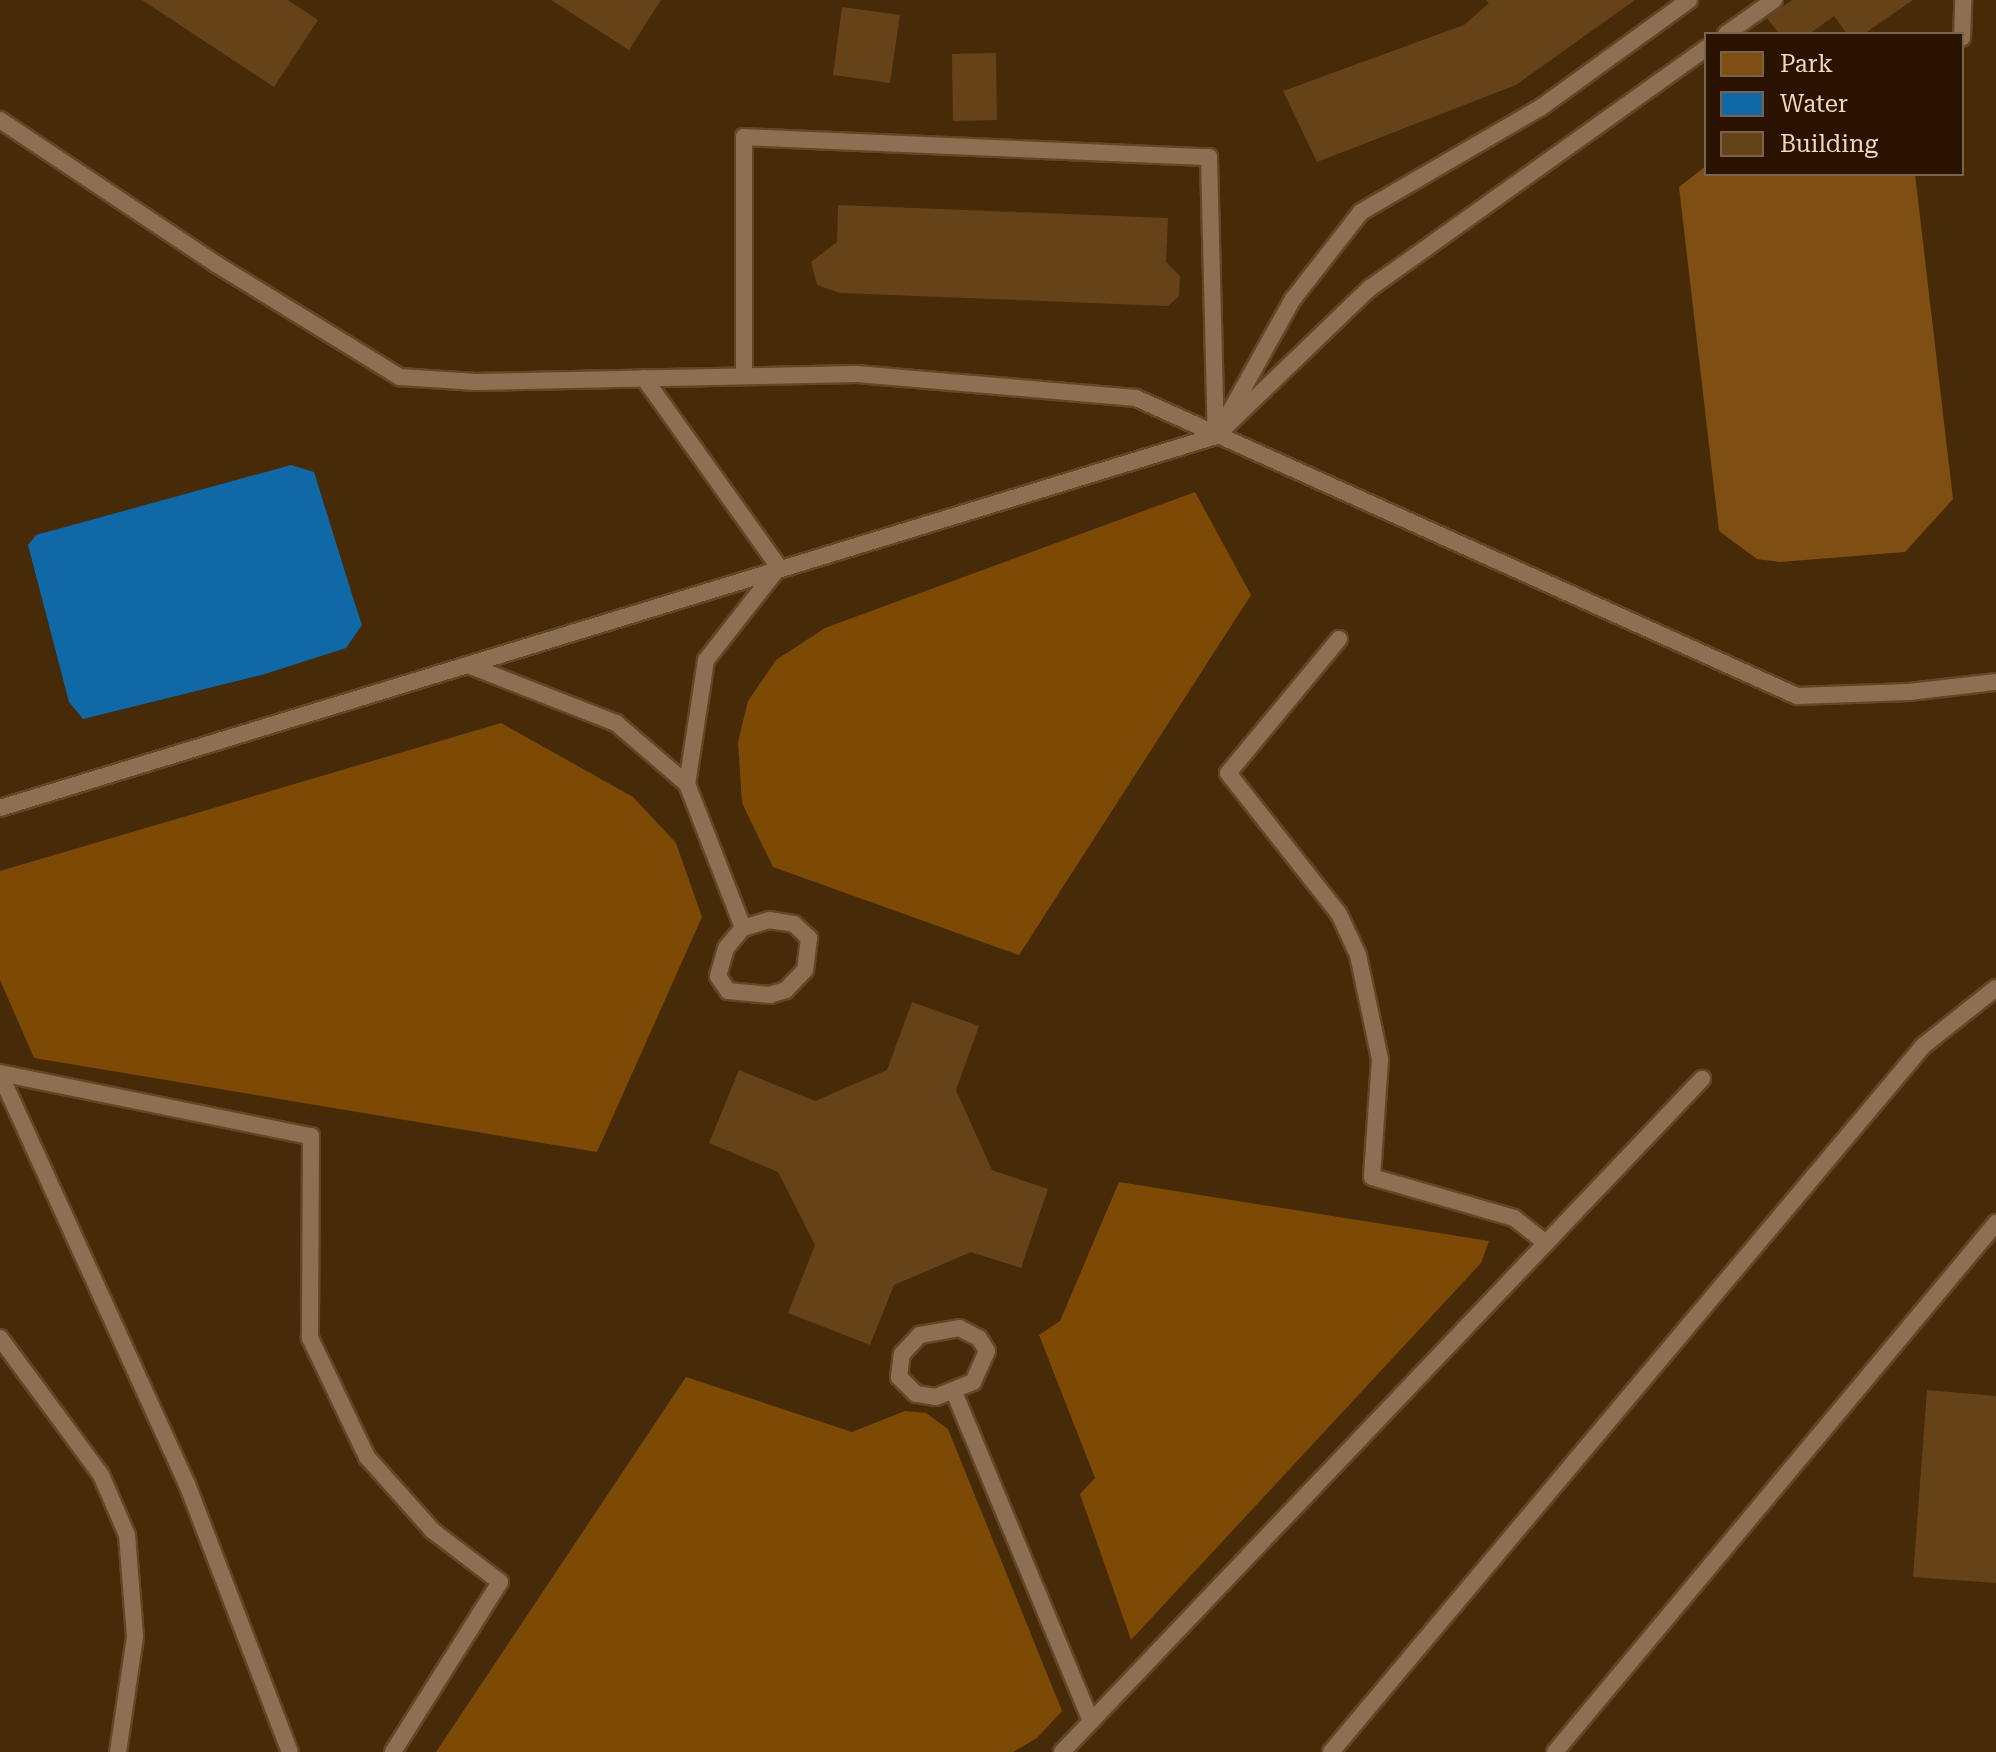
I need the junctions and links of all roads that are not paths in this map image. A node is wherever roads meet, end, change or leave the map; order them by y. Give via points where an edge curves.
1 (1689, 0) edge
2 (1774, 0) edge
3 (1963, 0) edge
4 (1729, 32) edge
5 (1962, 32) edge
6 (1704, 49) edge
7 (0, 120) edge
8 (744, 376) junction
9 (644, 378) junction
10 (1216, 436) junction
11 (779, 567) junction
12 (1339, 639) dead end
13 (468, 665) junction
14 (1996, 682) edge
15 (687, 784) junction
16 (0, 808) edge
17 (743, 928) junction
18 (1996, 988) edge
19 (0, 1074) edge
20 (1702, 1079) dead end
21 (1996, 1223) edge
22 (1546, 1243) junction
23 (0, 1338) edge
24 (954, 1392) junction
25 (1091, 1721) junction
26 (118, 1752) edge
27 (290, 1752) edge
28 (393, 1752) edge
29 (1062, 1752) edge
30 (1331, 1752) edge
31 (1555, 1752) edge

1 - 10 lane via 1540,108 1361,212 1293,299
2 - 4 lane
3 - 5 lane
6 - 10 lane via 1370,288
7 - 9 lane via 216,264 400,377 476,382
8 - 9 lane
8 - 10 lane via 857,374 1136,398
8 - 10 lane via 744,137 1209,157
9 - 11 lane
10 - 11 lane
10 - 14 lane via 1797,696
11 - 13 lane
11 - 15 lane via 706,660
12 - 22 lane via 1228,773 1339,914 1358,955 1380,1059 1372,1177 1514,1218
13 - 15 lane via 616,723
13 - 16 lane
15 - 17 lane
17 - 17 lane via 726,948 718,976 728,991 770,995 800,978 811,943 802,930 769,920
18 - 30 lane via 1923,1046
19 - 27 lane via 187,1484
19 - 28 lane via 311,1136 310,1338 367,1457 433,1531 500,1582
20 - 22 lane
21 - 31 lane
22 - 25 lane
23 - 26 lane via 101,1475 127,1535 135,1637
24 - 24 lane via 973,1382 987,1351 985,1344 959,1328 920,1335 902,1354 902,1382 926,1397
24 - 25 lane
25 - 29 lane

